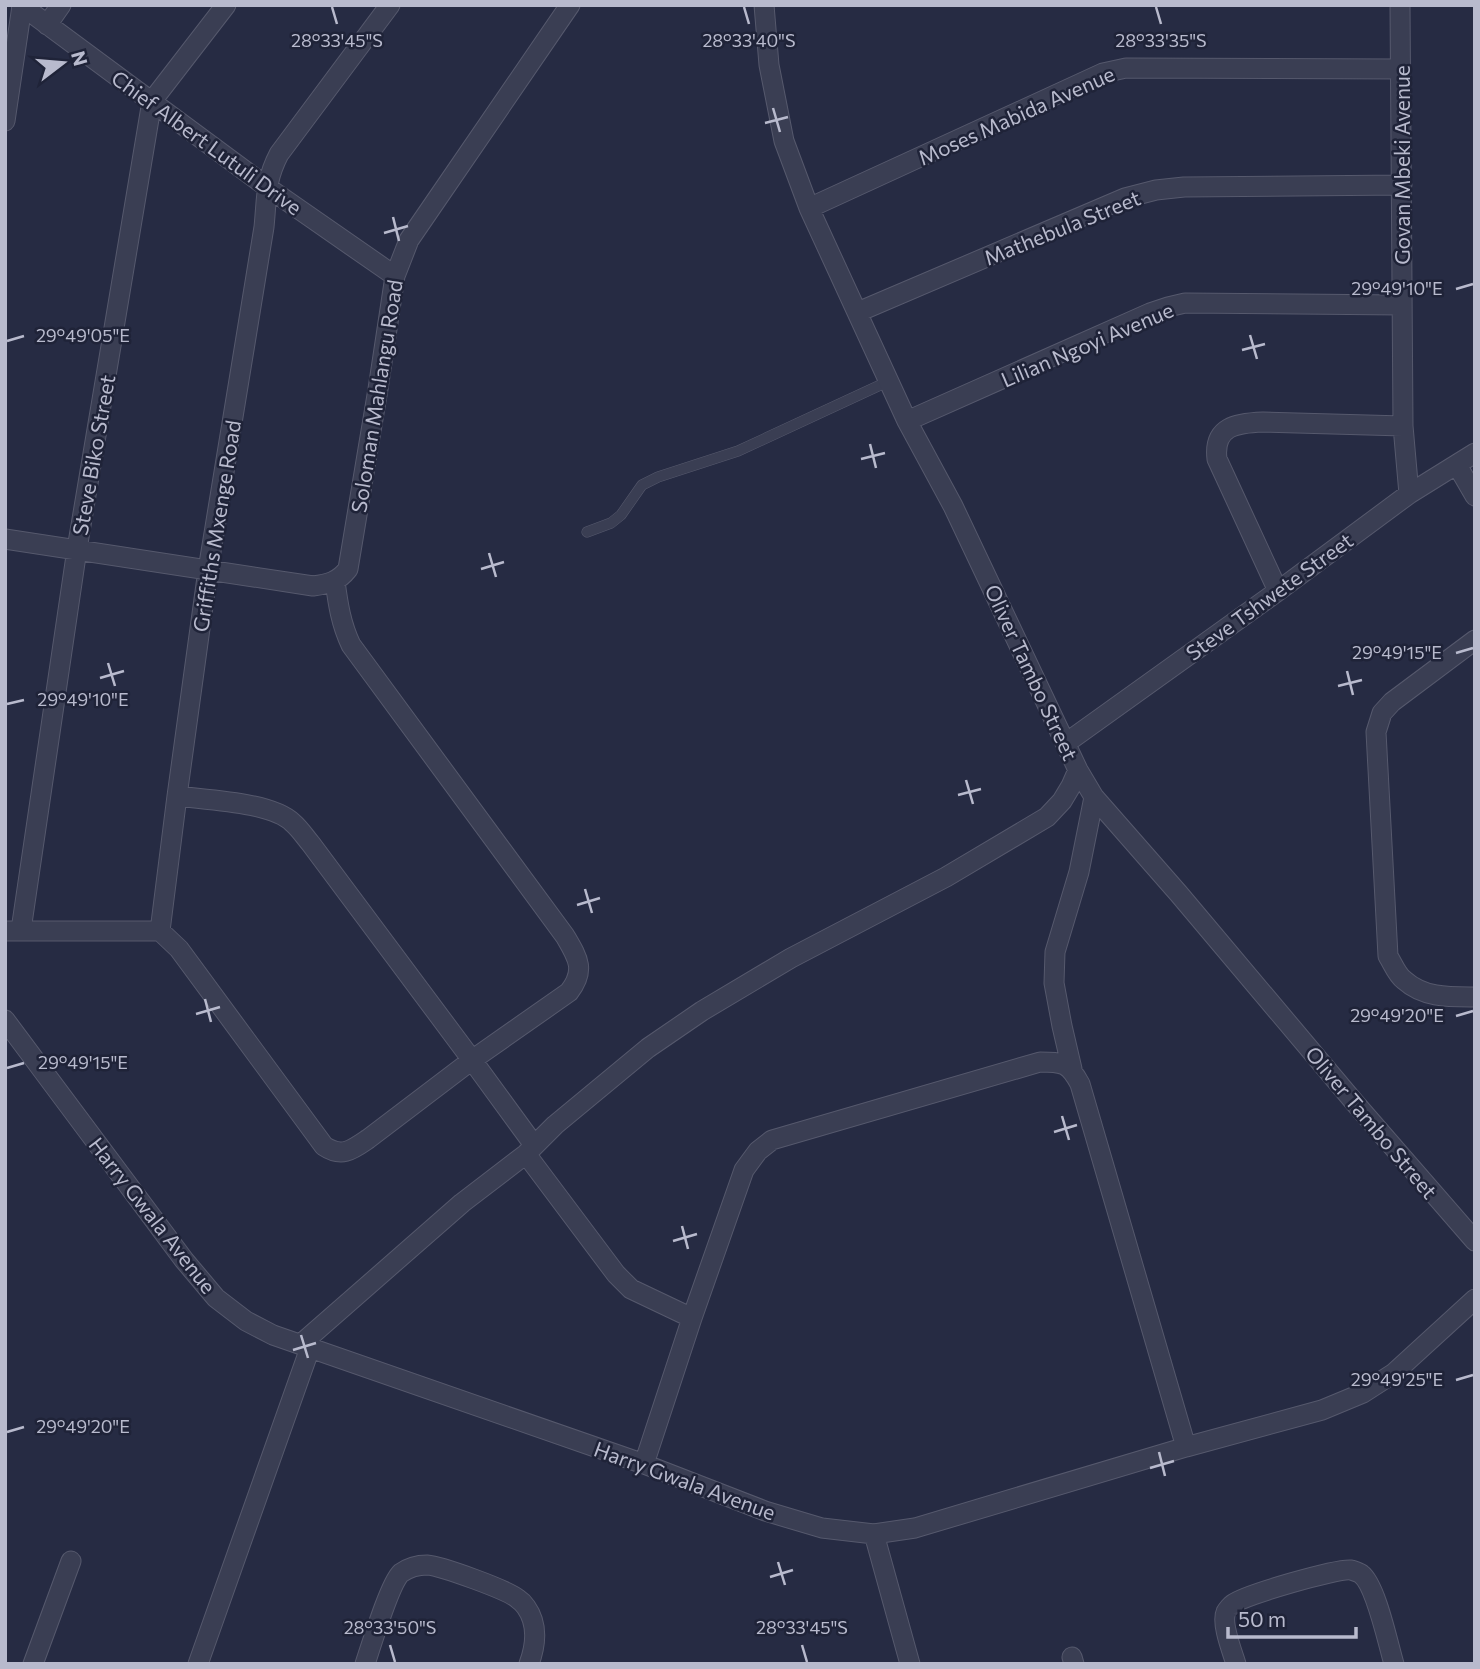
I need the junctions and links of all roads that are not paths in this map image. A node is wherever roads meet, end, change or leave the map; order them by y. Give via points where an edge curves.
1 (61, 5) edge
2 (226, 5) edge
3 (390, 5) edge
4 (570, 5) edge
5 (764, 5) edge
6 (1400, 5) edge
7 (22, 6) edge
8 (47, 25) junction
9 (1401, 69) junction
10 (152, 101) junction
11 (5, 121) edge
12 (1402, 185) junction
13 (267, 187) junction
14 (810, 208) junction
15 (395, 275) junction
16 (1401, 305) junction
17 (858, 312) junction
18 (889, 381) junction
19 (907, 421) junction
20 (1404, 426) junction
21 (1475, 453) edge
22 (1457, 465) junction
23 (1409, 494) junction
24 (1475, 496) edge
25 (587, 532) dead end
26 (5, 539) edge
27 (77, 549) junction
28 (208, 570) junction
29 (335, 581) junction
30 (1278, 591) junction
31 (1475, 640) edge
32 (1066, 743) junction
33 (1078, 770) junction
34 (177, 796) junction
35 (1094, 797) junction
36 (13, 930) edge
37 (160, 931) junction
38 (1475, 997) edge
39 (5, 1020) edge
40 (472, 1060) junction
41 (1072, 1069) junction
42 (530, 1150) junction
43 (1475, 1241) edge
44 (1475, 1298) edge
45 (692, 1318) junction
46 (305, 1346) junction
47 (1186, 1447) junction
48 (644, 1464) junction
49 (874, 1534) junction
50 (71, 1561) dead end
51 (33, 1664) edge
52 (198, 1664) edge
53 (365, 1664) edge
54 (529, 1664) edge
55 (910, 1664) edge
56 (1236, 1664) edge
57 (1394, 1664) edge

1 - 8 street
2 - 10 street, Steve Biko Street
3 - 13 street, Griffiths Mxenge Road via 279,155
4 - 15 street, Soloman Mahlangu Road via 409,240
5 - 14 street, Oliver Tambo Street via 769,65 784,141
6 - 9 street, Govan Mbeki Avenue
7 - 8 street, Chief Albert Lutuli Drive
7 - 11 street
8 - 10 street, Chief Albert Lutuli Drive
9 - 12 street, Govan Mbeki Avenue
9 - 14 street, Moses Mabida Avenue via 1126,68 1103,73
10 - 13 street, Chief Albert Lutuli Drive
10 - 27 street, Steve Biko Street
12 - 16 street, Govan Mbeki Avenue
12 - 17 street, Mathebula Street via 1156,190 1125,198
13 - 15 street, Chief Albert Lutuli Drive
13 - 28 street, Griffiths Mxenge Road
14 - 17 street, Oliver Tambo Street
15 - 29 street, Soloman Mahlangu Road via 348,569
16 - 19 street, Lilian Ngoyi Avenue via 1185,303 1150,313
16 - 20 street, Govan Mbeki Avenue
17 - 18 street, Oliver Tambo Street
18 - 19 street, Oliver Tambo Street
18 - 25 lane via 738,451 658,477 642,485 611,523
19 - 32 street, Oliver Tambo Street via 953,506
20 - 23 street, Govan Mbeki Avenue
20 - 30 street via 1264,422 1234,425 1223,432 1217,440 1217,459
21 - 22 street, Steve Tshwete Street
22 - 23 street, Steve Tshwete Street
22 - 24 street
23 - 30 street, Steve Tshwete Street
26 - 27 street
27 - 28 street
27 - 36 street, Steve Biko Street
28 - 29 street via 313,586
28 - 34 street, Griffiths Mxenge Road
29 - 40 street via 338,611 351,645 576,953 578,981 569,992
30 - 32 street, Steve Tshwete Street
31 - 38 street via 1392,702 1382,713 1376,732 1388,956 1402,979 1424,993
32 - 33 street, Oliver Tambo Street
33 - 35 street, Oliver Tambo Street
33 - 42 street via 1062,801 1047,817 702,1011 649,1048
34 - 37 street, Griffiths Mxenge Road
34 - 40 street via 255,806 292,821
35 - 41 street via 1079,872 1055,952 1054,984
35 - 43 street, Oliver Tambo Street
36 - 37 street
37 - 40 street via 179,948 324,1146 333,1152 355,1148
39 - 46 street, Harry Gwala Avenue via 216,1298 246,1321
40 - 42 street
41 - 45 street via 1058,1062 1040,1062 772,1140 744,1170
41 - 47 street
42 - 45 street via 601,1254 631,1289
42 - 46 street via 462,1203
44 - 47 street, Harry Gwala Avenue via 1394,1373 1363,1393 1322,1410
45 - 48 street
46 - 48 street, Harry Gwala Avenue
46 - 52 street
47 - 49 street, Harry Gwala Avenue via 915,1528
48 - 49 street, Harry Gwala Avenue via 821,1528
49 - 55 street
50 - 51 street
53 - 54 street via 399,1575 426,1565 518,1598 536,1632
56 - 57 street via 1225,1624 1225,1613 1232,1604 1352,1569 1368,1583

